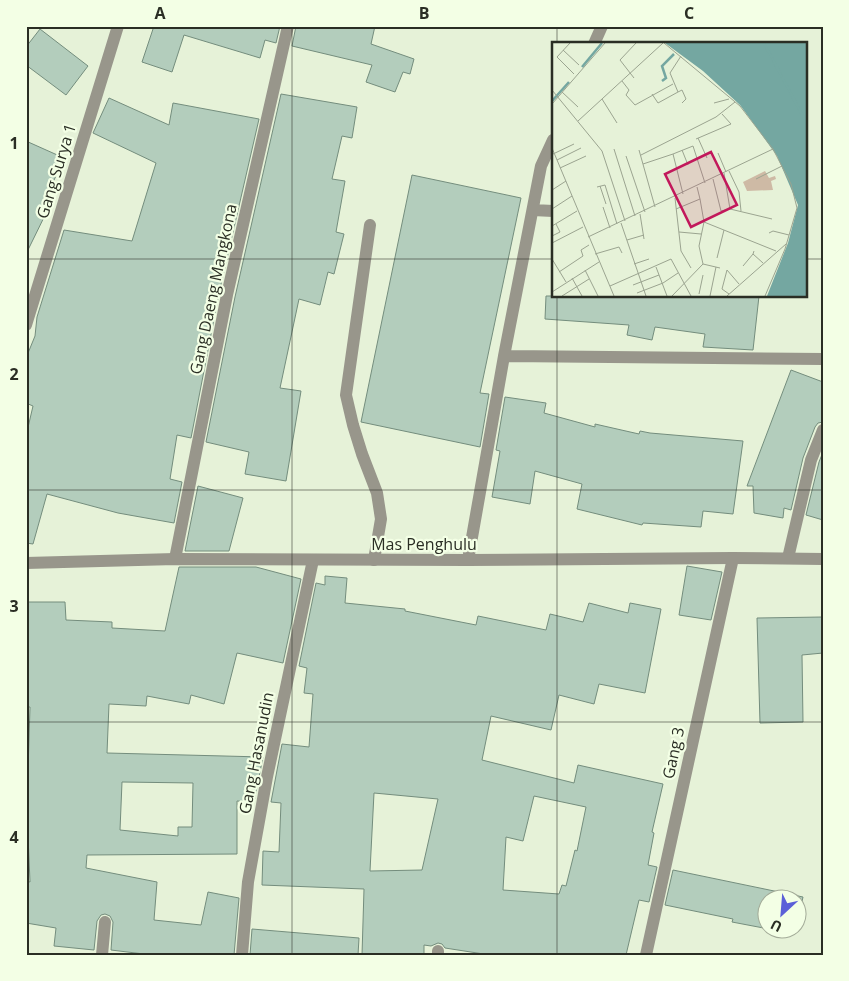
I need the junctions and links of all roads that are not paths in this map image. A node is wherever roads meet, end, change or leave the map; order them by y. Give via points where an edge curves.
1 (118, 26) edge
2 (288, 26) edge
3 (602, 26) edge
4 (595, 42) edge
5 (552, 142) edge
6 (533, 210) junction
7 (552, 211) edge
8 (370, 225) dead end
9 (26, 325) edge
10 (504, 356) junction
11 (823, 359) edge
12 (823, 430) edge
13 (733, 558) junction
14 (788, 558) junction
15 (175, 559) junction
16 (823, 559) edge
17 (313, 560) junction
18 (374, 560) junction
19 (468, 560) junction
20 (26, 563) edge
21 (105, 922) dead end
22 (102, 955) edge
23 (242, 955) edge
24 (646, 955) edge

1 - 9 street, Gang Surya 1
2 - 15 street, Gang Daeng Mangkona via 229,285
3 - 4 street
5 - 6 street via 541,166
6 - 7 street
6 - 10 street
8 - 18 street via 346,395 362,454 377,493 381,519
10 - 11 street
10 - 19 street
12 - 14 street via 811,460
13 - 14 street, Mas Penghulu
13 - 19 street, Mas Penghulu
13 - 24 street, Gang 3
14 - 16 street, Mas Penghulu
15 - 17 street, Mas Penghulu
15 - 20 street, Mas Penghulu
17 - 18 street, Mas Penghulu
17 - 23 street, Gang Hasanudin via 267,776 248,882
18 - 19 street, Mas Penghulu
21 - 22 street

